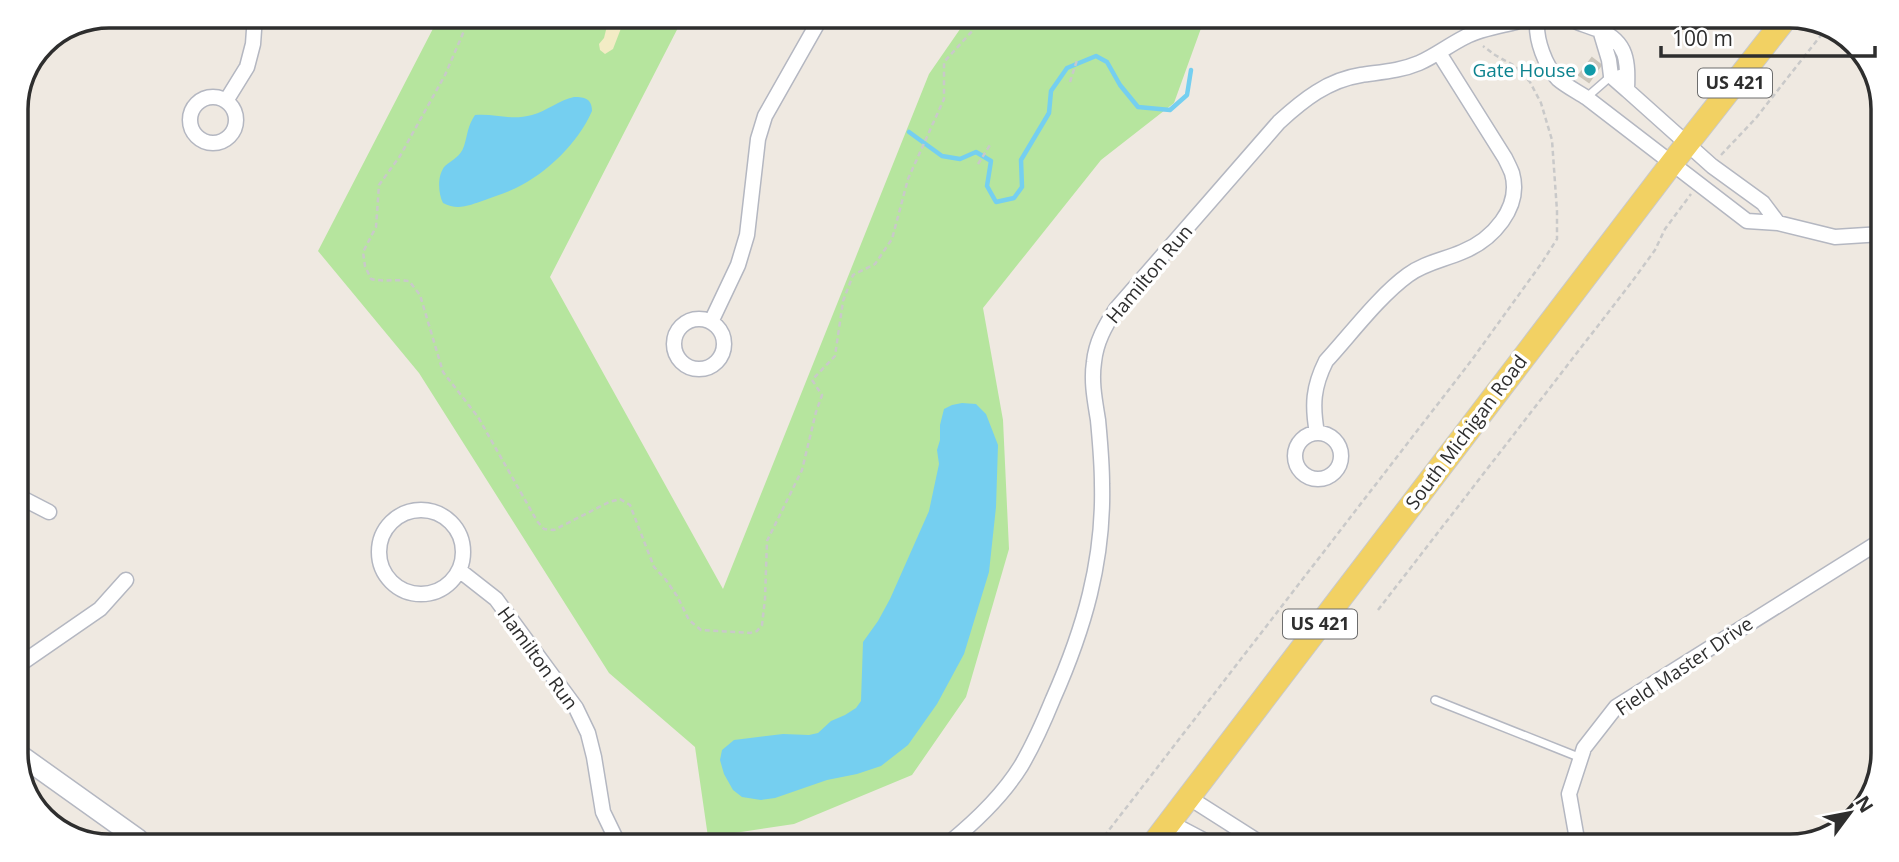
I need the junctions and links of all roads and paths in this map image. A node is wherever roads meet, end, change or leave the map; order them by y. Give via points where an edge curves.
1 (254, 28) edge
2 (465, 28) edge
3 (815, 28) edge
4 (976, 28) edge
5 (1494, 28) edge
6 (1538, 28) edge
7 (1595, 28) edge
8 (1778, 28) edge
9 (1601, 30) junction
10 (1479, 32) junction
11 (1822, 34) edge
12 (1439, 53) junction
13 (1077, 60) dead end
14 (1628, 71) junction
15 (1611, 76) junction
16 (1070, 82) dead end
17 (1627, 90) junction
18 (1587, 98) junction
19 (226, 101) dead end
20 (1687, 144) junction
21 (990, 145) dead end
22 (1672, 163) junction
23 (978, 164) dead end
24 (1712, 166) junction
25 (1698, 185) junction
26 (1779, 223) junction
27 (1871, 235) edge
28 (711, 322) dead end
29 (1317, 433) dead end
30 (28, 501) edge
31 (49, 512) dead end
32 (1871, 547) edge
33 (459, 570) junction
34 (126, 580) dead end
35 (1378, 610) dead end
36 (28, 659) edge
37 (1436, 700) dead end
38 (1581, 758) junction
39 (28, 761) edge
40 (1188, 797) junction
41 (1169, 822) junction
42 (131, 834) edge
43 (614, 834) edge
44 (960, 834) edge
45 (1106, 834) edge
46 (1160, 834) edge
47 (1192, 834) edge
48 (1244, 834) edge
49 (1576, 834) edge

1 - 19 street via 247,67
2 - 4 path via 445,75 379,185 376,227 363,253 365,266 372,279 410,281 420,295 443,372 478,417 544,528 554,530 621,499 630,505 654,567 690,620 701,630 750,633 762,625 767,541 802,470 822,395 812,380 835,356 853,275 875,264 892,239 908,179 944,99 944,62
3 - 28 street via 765,116 747,235
5 - 10 street, Hamilton Run
6 - 18 street via 1549,68
7 - 9 street
8 - 20 main road, South Michigan Road / US 421
9 - 14 street via 1618,42
9 - 15 street
10 - 12 street, Hamilton Run
10 - 45 path via 1483,46 1515,66 1541,103 1552,140 1557,239 1471,361
11 - 24 path
12 - 29 street via 1509,166 1513,192 1509,208 1500,226 1476,246 1425,264 1395,285 1326,362 1313,408
12 - 44 street, Hamilton Run via 1399,70 1339,80 1294,108 1110,318 1094,361 1103,497 1091,594 1071,658 1020,767
13 - 16 path
14 - 15 lane
14 - 17 street
15 - 17 street
15 - 18 lane
17 - 20 street
18 - 22 street
20 - 22 main road, South Michigan Road / US 421
20 - 24 street
21 - 23 path
22 - 25 street
22 - 40 main road, South Michigan Road / US 421
24 - 26 street via 1763,204
25 - 26 street via 1747,221
25 - 35 path via 1632,283
26 - 27 street via 1835,237
30 - 31 street
32 - 38 street, Field Master Drive via 1616,707
33 - 33 street via 462,542 446,518 419,510 405,513 384,532 379,545 383,571 402,590 428,593 441,589
33 - 43 street, Hamilton Run via 496,599 576,708 588,733 603,812
34 - 36 street via 100,609
37 - 38 lane
38 - 49 street, Field Master Drive via 1569,794
39 - 42 street
40 - 41 main road, South Michigan Road / US 421
40 - 48 street
41 - 46 main road, South Michigan Road / US 421
41 - 47 street

